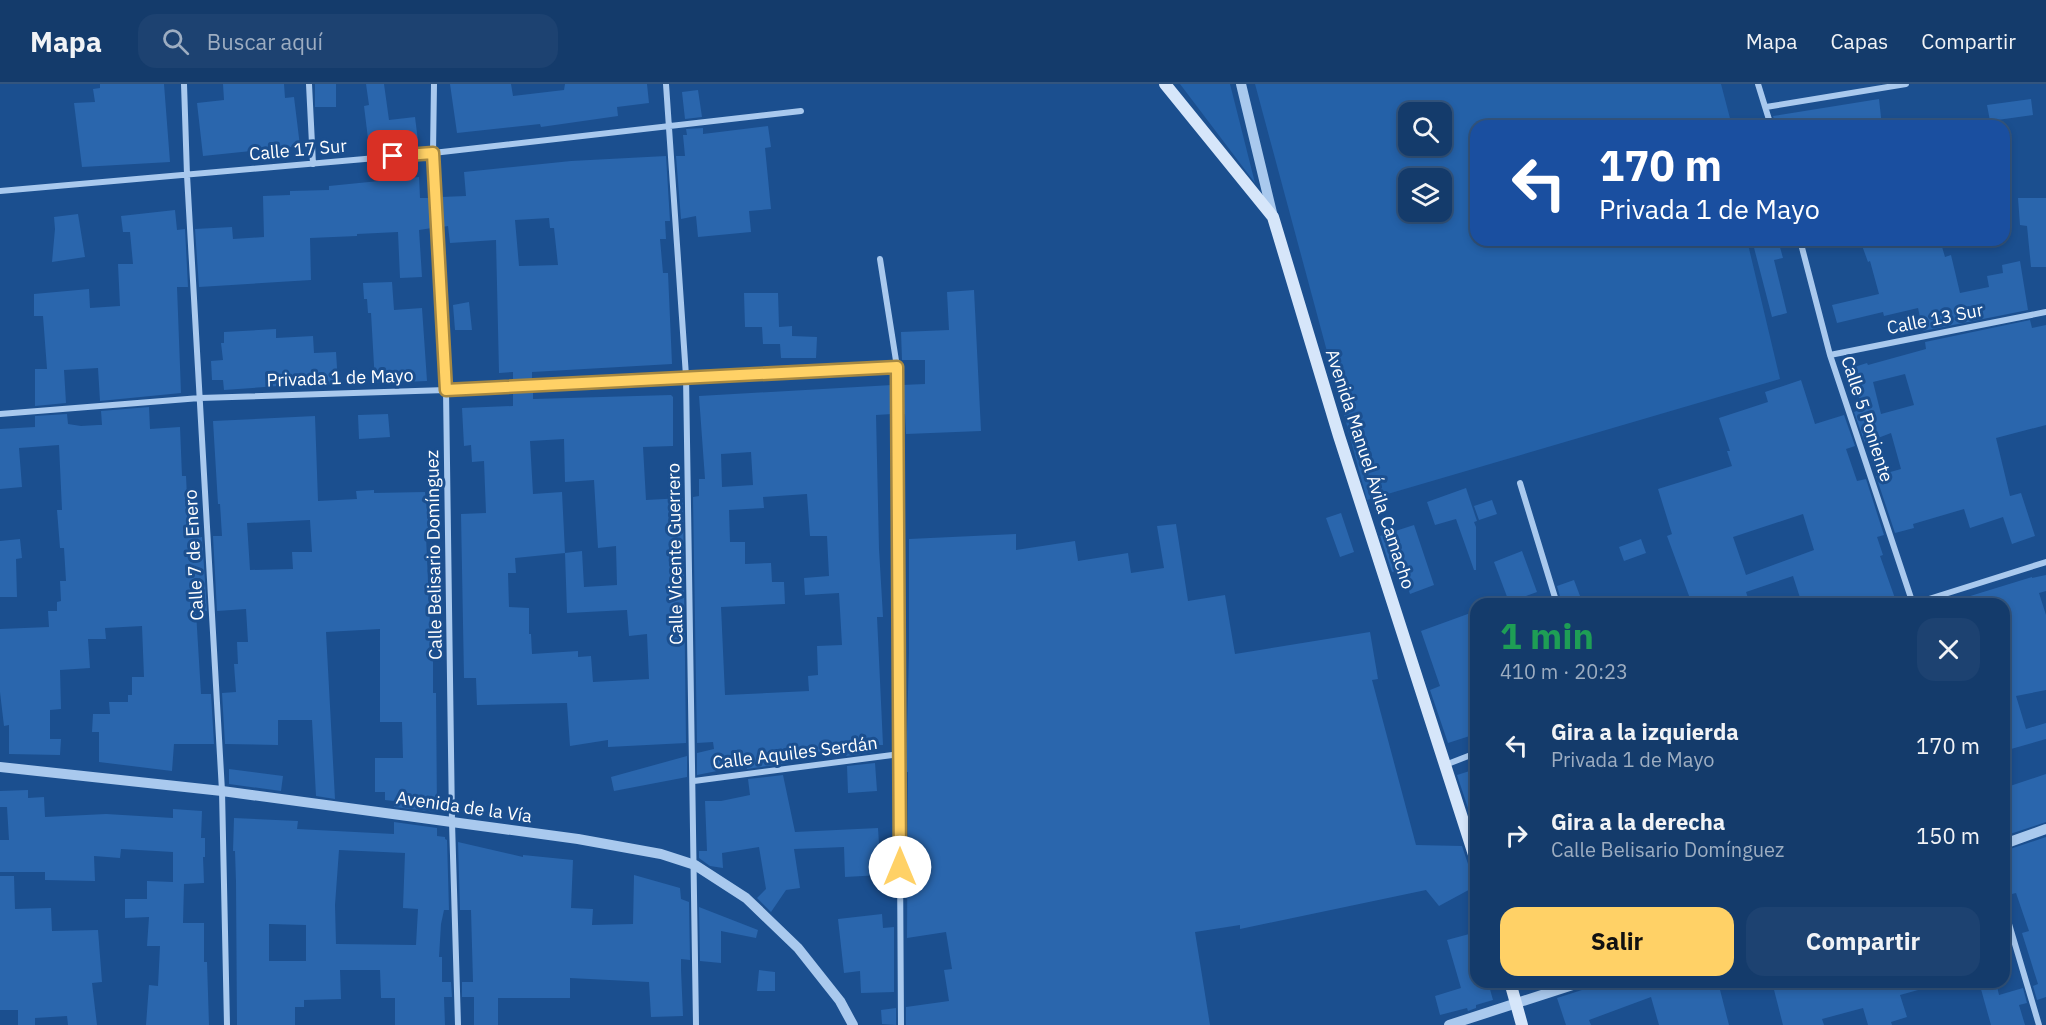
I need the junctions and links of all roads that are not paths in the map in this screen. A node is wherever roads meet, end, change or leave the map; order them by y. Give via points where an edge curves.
1 (184, 84) edge
2 (309, 84) edge
3 (434, 84) edge
4 (666, 84) edge
5 (1165, 84) edge
6 (1240, 84) edge
7 (1758, 84) edge
8 (1906, 84) edge
9 (1766, 107) junction
10 (801, 111) dead end
11 (1769, 120) edge
12 (670, 125) junction
13 (433, 153) junction
14 (313, 164) junction
15 (187, 175) junction
16 (0, 191) edge
17 (1273, 217) junction
18 (1802, 246) edge
19 (880, 259) dead end
20 (2046, 312) edge
21 (1830, 355) junction
22 (897, 367) junction
23 (686, 376) junction
24 (446, 390) junction
25 (200, 398) junction
26 (0, 414) edge
27 (1520, 483) dead end
28 (2046, 562) edge
29 (1555, 598) edge
30 (1911, 598) edge
31 (1932, 598) edge
32 (900, 754) junction
33 (1470, 755) edge
34 (1445, 765) junction
35 (0, 767) edge
36 (694, 781) junction
37 (222, 791) junction
38 (452, 822) junction
39 (2046, 829) edge
40 (1470, 842) edge
41 (2010, 842) edge
42 (695, 865) junction
43 (2010, 927) edge
44 (1512, 988) edge
45 (1564, 988) edge
46 (1516, 1004) junction
47 (227, 1025) edge
48 (458, 1025) edge
49 (696, 1025) edge
50 (853, 1025) edge
51 (901, 1025) edge
52 (1449, 1025) edge
53 (1522, 1025) edge
54 (2039, 1025) edge

1 - 15 street, Calle 7 de Enero
2 - 14 street
3 - 13 street, Calle Belisario Domínguez
4 - 12 street, Calle Vicente Guerrero
5 - 17 main road
6 - 17 street, Avenida Manuel Ávila Camacho
7 - 9 street
8 - 9 street
9 - 11 street
10 - 12 street, Calle 17 Sur
12 - 13 street, Calle 17 Sur
12 - 23 street, Calle Vicente Guerrero
13 - 14 street, Calle 17 Sur
13 - 24 street, Calle Belisario Domínguez
14 - 15 street, Calle 17 Sur
15 - 16 street, Calle 17 Sur
15 - 25 street, Calle 7 de Enero
17 - 34 main road, Avenida Manuel Ávila Camacho
18 - 21 street, Calle 5 Poniente
19 - 22 street
20 - 21 street, Calle 13 Sur
21 - 30 street, Calle 5 Poniente
22 - 23 street, Privada 1 de Mayo
22 - 32 street
23 - 24 street, Privada 1 de Mayo
23 - 36 street, Calle Vicente Guerrero
24 - 25 street, Privada 1 de Mayo
24 - 38 street, Calle Belisario Domínguez
25 - 26 street, Privada 1 de Mayo
25 - 37 street, Calle 7 de Enero
27 - 29 street
28 - 31 street
32 - 36 street, Calle Aquiles Serdán
32 - 51 street
33 - 34 street
34 - 40 main road, Avenida Manuel Ávila Camacho
35 - 37 street, Avenida de la Vía
36 - 42 street, Calle Vicente Guerrero
37 - 38 street, Avenida de la Vía
37 - 47 street, Calle 7 de Enero
38 - 42 street, Avenida de la Vía via 661,854
38 - 48 street, Calle Belisario Domínguez
39 - 41 street
42 - 49 street, Calle Vicente Guerrero
42 - 50 street, Avenida de la Vía via 746,898 798,948 840,1001
43 - 54 street
44 - 46 main road
45 - 46 street
46 - 52 street
46 - 53 main road

